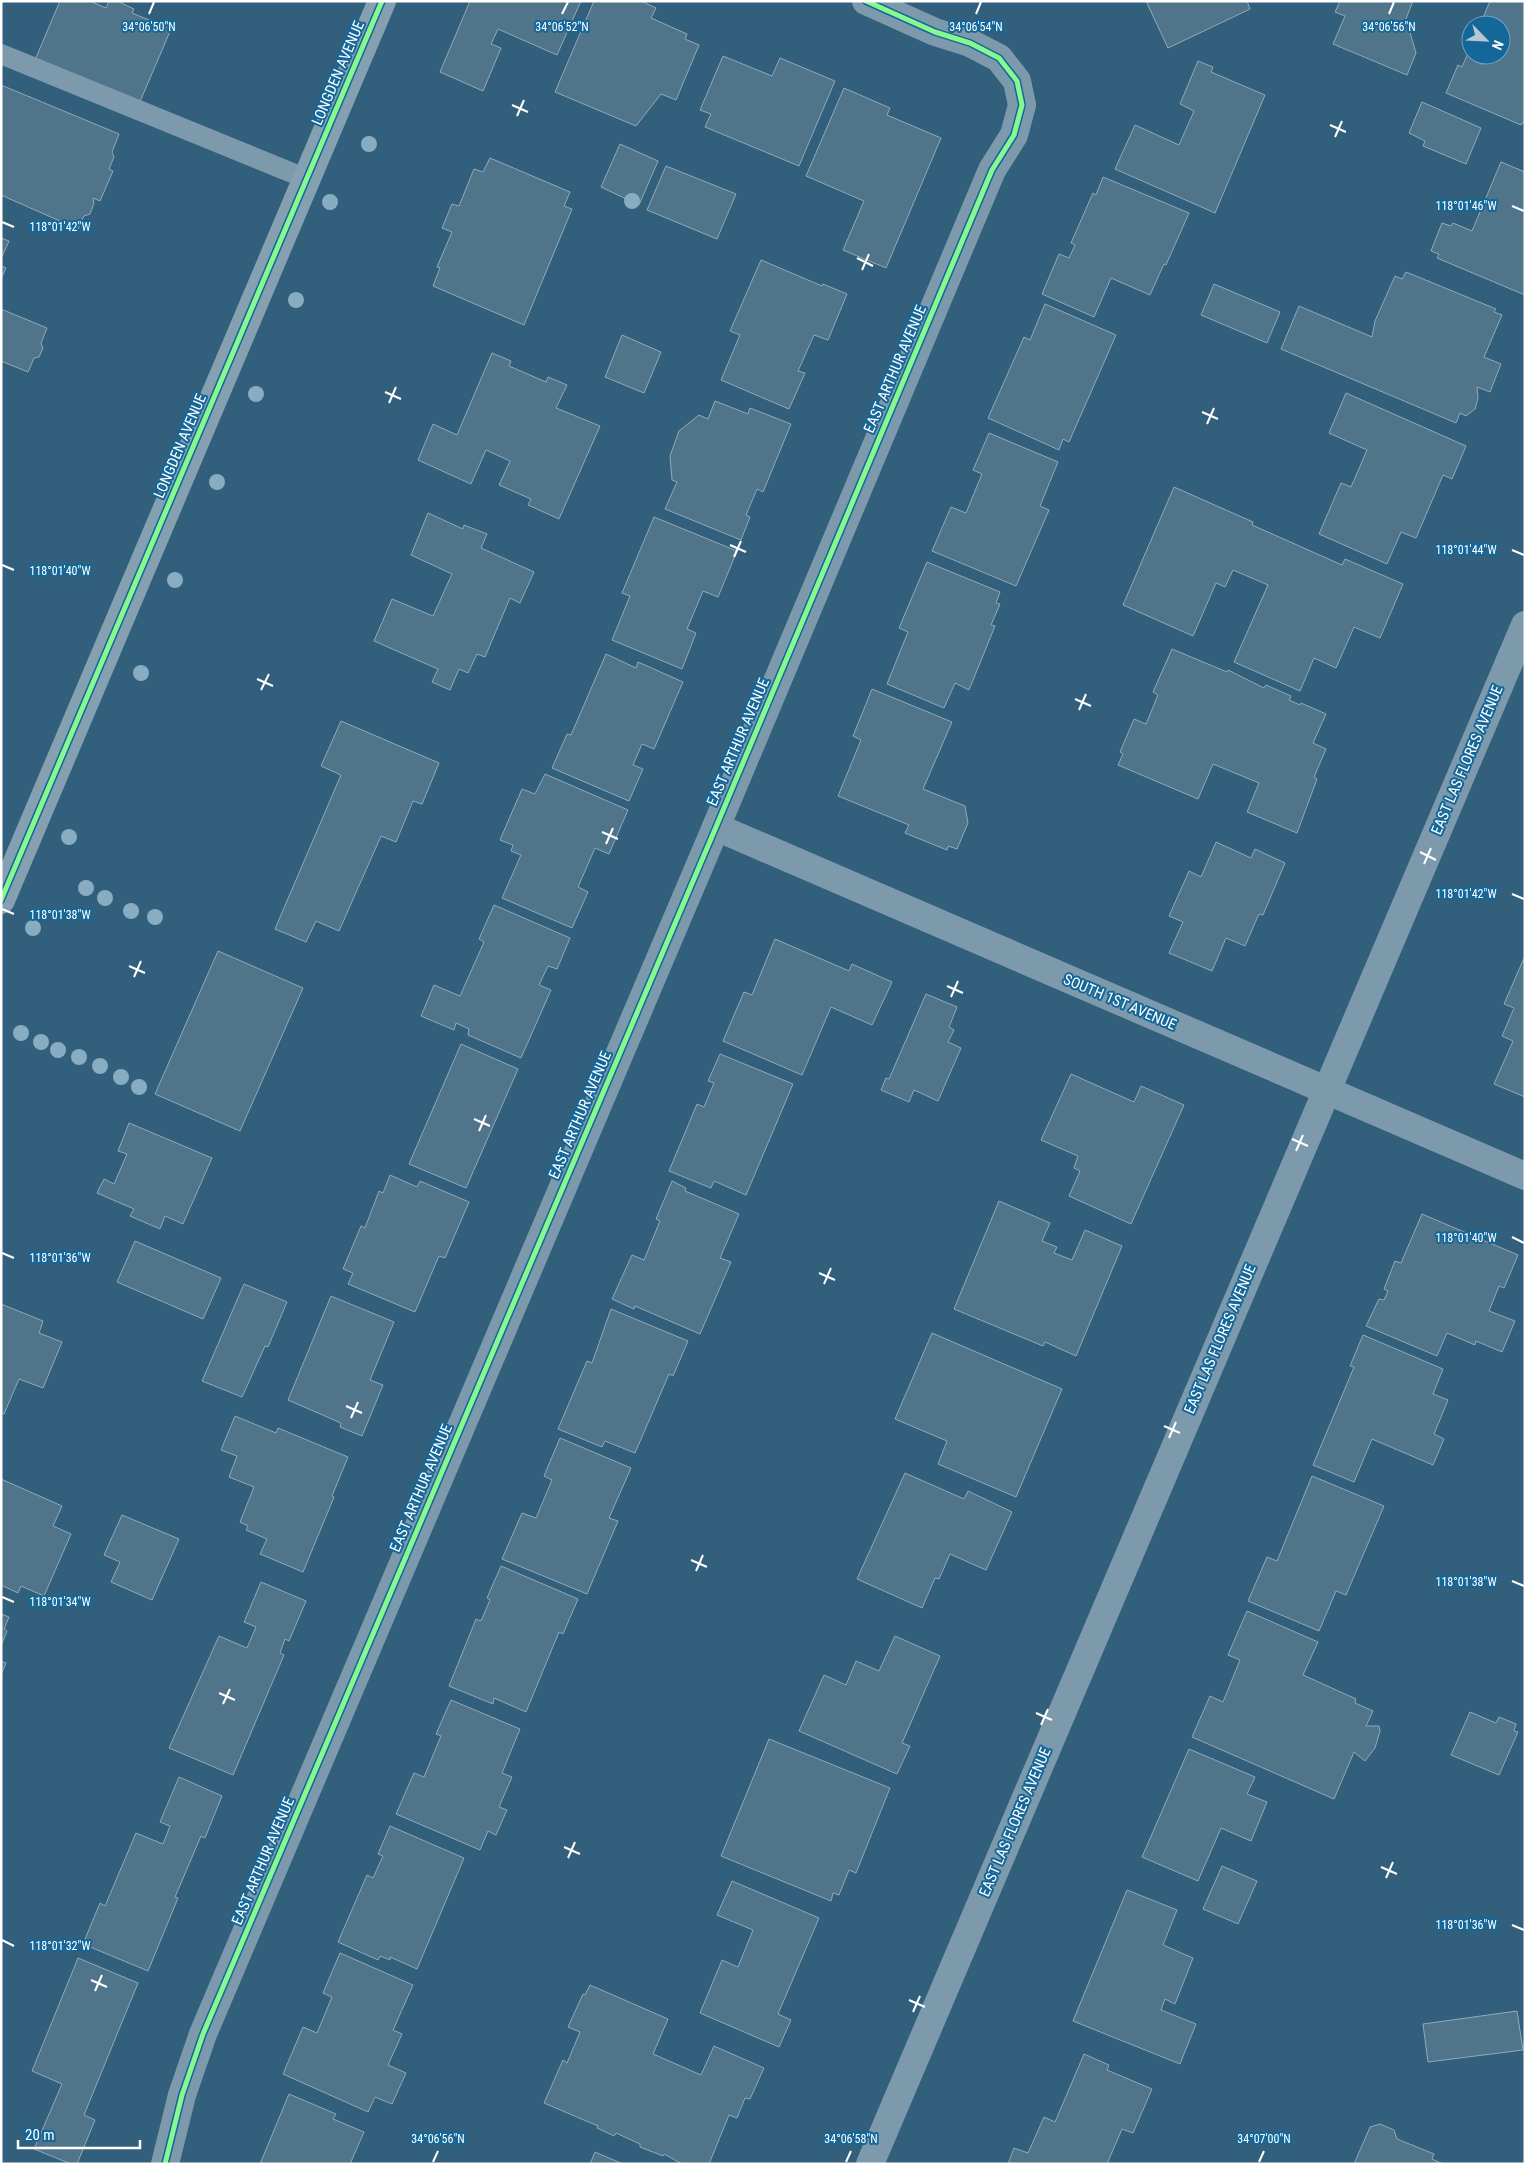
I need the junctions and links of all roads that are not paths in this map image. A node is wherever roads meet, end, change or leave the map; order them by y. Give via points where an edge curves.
1 (382, 1) edge
2 (866, 1) edge
3 (1, 54) edge
4 (307, 179) junction
5 (1525, 626) edge
6 (716, 827) junction
7 (1, 900) edge
8 (1326, 1091) junction
9 (1525, 1176) edge
10 (165, 2164) edge
11 (870, 2164) edge

1 - 4 street, LONGDEN AVENUE
2 - 6 street, EAST ARTHUR AVENUE via 934,32 970,43 998,58 1017,81 1022,105 1014,135 992,170
3 - 4 lane
4 - 7 street, LONGDEN AVENUE
5 - 8 street, EAST LAS FLORES AVENUE
6 - 8 street, SOUTH 1ST AVENUE
6 - 10 street, EAST ARTHUR AVENUE via 203,2034 182,2095
8 - 9 street, SOUTH 1ST AVENUE
8 - 11 street, EAST LAS FLORES AVENUE

